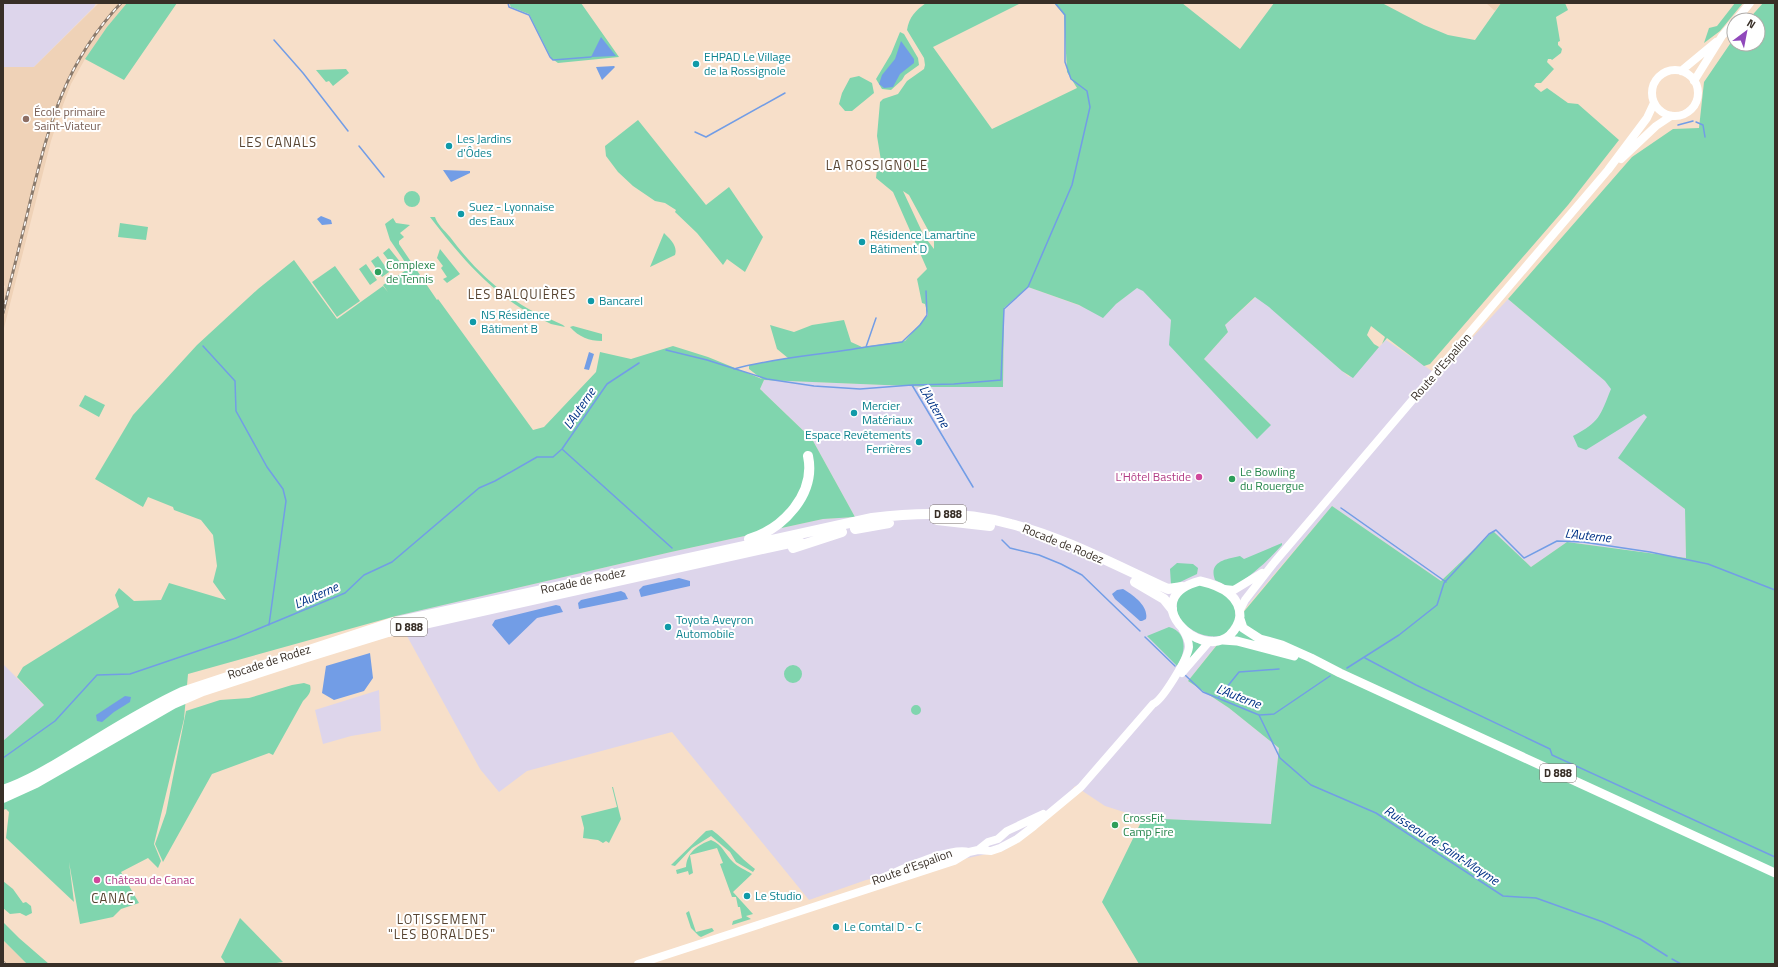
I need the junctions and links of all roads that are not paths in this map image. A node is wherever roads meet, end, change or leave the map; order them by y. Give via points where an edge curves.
1 (1750, 3) edge
2 (1742, 12) edge
3 (1726, 31) edge
4 (1722, 36) junction
5 (1681, 71) junction
6 (1694, 80) junction
7 (1654, 103) junction
8 (1671, 116) junction
9 (1608, 170) junction
10 (808, 456) dead end
11 (842, 532) junction
12 (774, 553) dead end
13 (704, 555) junction
14 (1273, 564) junction
15 (1182, 587) junction
16 (1224, 589) junction
17 (1172, 609) junction
18 (1240, 615) junction
19 (1181, 627) junction
20 (1223, 640) junction
21 (1212, 641) junction
22 (1340, 673) junction
23 (1170, 684) junction
24 (177, 708) dead end
25 (69, 765) junction
26 (3, 790) edge
27 (3, 798) edge
28 (1060, 805) junction
29 (978, 850) junction
30 (1775, 873) edge
31 (638, 964) edge

1 - 2 main road
3 - 4 main road
4 - 5 main road
4 - 6 main road
5 - 6 main road via 1689,74
5 - 7 main road via 1669,70 1658,77 1651,90
6 - 8 main road via 1698,92 1695,104 1686,113
7 - 8 main road via 1659,110
7 - 9 main road, Route d'Espalion via 1647,118
8 - 9 main road, Route d'Espalion via 1656,126
9 - 14 main road, Route d'Espalion
10 - 13 highway via 808,478 792,513 778,526 761,536 714,548
11 - 12 highway
11 - 17 highway, Rocade de Rodez / D 888 via 890,523 936,520 964,522 1012,531 1040,540 1145,586 1164,599
11 - 25 highway, Rocade de Rodez / D 888 via 377,635 189,697 158,711
13 - 15 highway, Rocade de Rodez / D 888 via 872,518 911,514 953,514 1027,528 1168,589
13 - 26 highway, Rocade de Rodez / D 888 via 391,624 208,682 157,704 58,763
14 - 16 main road, Route d'Espalion via 1256,578 1234,590
14 - 18 main road, Route d'Espalion via 1245,600
15 - 16 main road via 1200,581
15 - 17 main road via 1176,594
16 - 18 main road via 1232,595
17 - 19 main road
18 - 20 main road via 1236,627
18 - 22 main road, D 888 via 1243,628 1260,639 1290,648
19 - 21 main road via 1191,634
19 - 23 main road via 1189,645 1187,655
20 - 21 main road
20 - 22 main road, D 888 via 1238,641 1281,652
21 - 23 main road
22 - 30 main road, D 888
23 - 28 main road via 1156,697 1153,704 1081,787
24 - 25 highway via 82,761
25 - 27 highway, Rocade de Rodez / D 888
28 - 29 main road via 1007,831
28 - 29 main road via 1017,839 1000,848
29 - 31 main road, Route d'Espalion via 961,850 913,865 846,895

